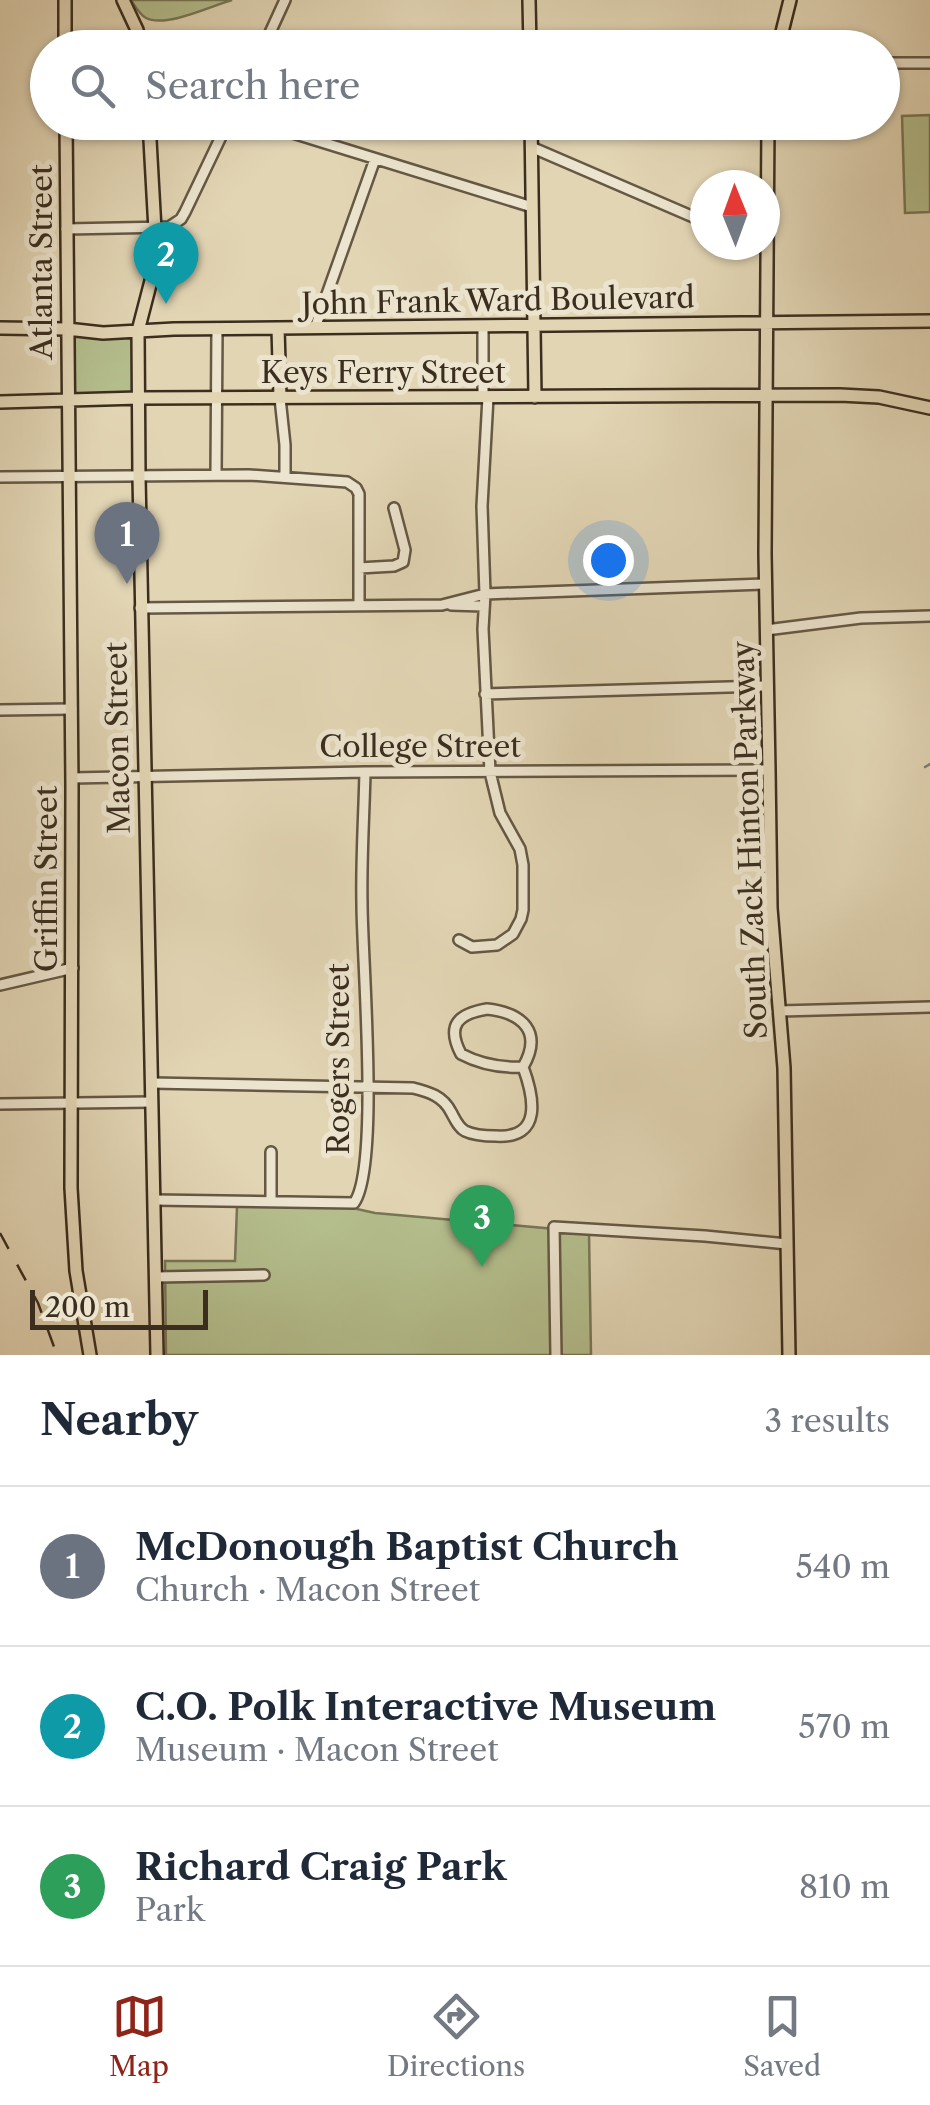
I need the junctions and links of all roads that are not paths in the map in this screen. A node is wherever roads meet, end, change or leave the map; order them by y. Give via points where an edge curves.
1 (65, 0) edge
2 (123, 0) edge
3 (286, 0) edge
4 (529, 0) edge
5 (790, 0) edge
6 (66, 30) edge
7 (137, 30) edge
8 (272, 30) edge
9 (530, 30) edge
10 (782, 30) edge
11 (900, 63) edge
12 (930, 63) edge
13 (66, 140) edge
14 (150, 140) edge
15 (219, 140) edge
16 (313, 140) edge
17 (531, 140) edge
18 (768, 140) edge
19 (531, 146) junction
20 (376, 160) junction
21 (767, 170) edge
22 (154, 205) junction
23 (532, 207) junction
24 (690, 215) edge
25 (181, 219) junction
26 (66, 229) junction
27 (156, 229) junction
28 (766, 260) edge
29 (144, 306) junction
30 (930, 321) edge
31 (768, 322) junction
32 (534, 326) junction
33 (483, 327) junction
34 (0, 328) edge
35 (217, 328) junction
36 (278, 328) junction
37 (314, 328) junction
38 (66, 329) junction
39 (168, 329) junction
40 (138, 330) junction
41 (766, 396) junction
42 (486, 397) junction
43 (535, 397) junction
44 (139, 398) junction
45 (280, 398) junction
46 (217, 399) junction
47 (68, 400) junction
48 (0, 402) edge
49 (930, 408) edge
50 (216, 475) junction
51 (0, 477) edge
52 (69, 477) junction
53 (139, 477) junction
54 (286, 477) junction
55 (394, 508) dead end
56 (359, 568) junction
57 (766, 584) junction
58 (485, 594) junction
59 (448, 604) junction
60 (359, 606) junction
61 (483, 606) junction
62 (140, 608) junction
63 (930, 616) edge
64 (766, 630) junction
65 (768, 686) junction
66 (485, 694) junction
67 (72, 709) junction
68 (0, 710) edge
69 (769, 770) junction
70 (364, 772) junction
71 (490, 772) junction
72 (144, 776) junction
73 (72, 778) junction
74 (460, 940) dead end
75 (73, 968) junction
76 (0, 984) edge
77 (930, 1006) edge
78 (780, 1011) junction
79 (523, 1067) junction
80 (152, 1083) junction
81 (367, 1086) junction
82 (152, 1102) junction
83 (73, 1103) junction
84 (0, 1104) edge
85 (271, 1152) dead end
86 (154, 1200) junction
87 (270, 1201) junction
88 (787, 1244) junction
89 (264, 1275) dead end
90 (156, 1278) junction
91 (90, 1355) edge
92 (157, 1355) edge
93 (556, 1355) edge
94 (790, 1355) edge

1 - 6 main road
2 - 7 main road
3 - 8 street
4 - 9 main road
5 - 10 main road
11 - 12 street
13 - 26 main road, Atlanta Street
14 - 22 main road, Macon Street
15 - 25 street
16 - 20 street
17 - 19 main road
18 - 21 main road, South Zack Hinton Parkway
19 - 23 main road
19 - 24 street
20 - 23 street
20 - 37 street
22 - 25 street via 164,218
22 - 27 main road, Macon Street
23 - 32 main road
25 - 27 street
26 - 27 street
26 - 38 main road, Atlanta Street
27 - 29 main road, Macon Street
28 - 31 main road, South Zack Hinton Parkway
29 - 39 main road via 150,321
29 - 40 main road, Macon Street
30 - 31 main road, John Frank Ward Boulevard
31 - 32 main road, John Frank Ward Boulevard
31 - 41 main road, South Zack Hinton Parkway
32 - 33 main road, John Frank Ward Boulevard
32 - 43 main road
33 - 37 main road, John Frank Ward Boulevard
33 - 42 street
34 - 38 main road, John Frank Ward Boulevard
35 - 36 main road, John Frank Ward Boulevard
35 - 39 main road, John Frank Ward Boulevard
35 - 46 street
36 - 37 main road, John Frank Ward Boulevard
36 - 45 main road
38 - 40 main road, John Frank Ward Boulevard
38 - 47 main road, Atlanta Street
39 - 40 main road, John Frank Ward Boulevard
40 - 44 main road, Macon Street
41 - 43 main road, Keys Ferry Street
41 - 49 main road, Keys Ferry Street via 866,396
41 - 57 main road, South Zack Hinton Parkway
42 - 43 main road, Keys Ferry Street
42 - 45 main road, Keys Ferry Street
42 - 58 street
44 - 46 main road, Keys Ferry Street
44 - 47 main road, Keys Ferry Street
44 - 53 main road, Macon Street
45 - 46 main road, Keys Ferry Street
45 - 54 street
46 - 50 street
47 - 48 main road, Keys Ferry Street
47 - 52 main road, Griffin Street
50 - 53 street
50 - 54 street
51 - 52 street
52 - 53 street
52 - 67 main road, Griffin Street
53 - 62 main road, Macon Street
54 - 56 street via 356,488
55 - 56 street via 403,562
56 - 60 street
57 - 58 street
57 - 64 main road, South Zack Hinton Parkway
58 - 59 street
58 - 61 street
59 - 60 street
59 - 61 street
60 - 62 street
61 - 66 street
62 - 72 main road, Macon Street
63 - 64 street
64 - 65 main road, South Zack Hinton Parkway
65 - 66 street
65 - 69 main road, South Zack Hinton Parkway
66 - 71 street
67 - 68 street
67 - 73 main road, Griffin Street
69 - 71 street, College Street
69 - 78 main road, South Zack Hinton Parkway
70 - 71 street, College Street
70 - 72 street, College Street
70 - 81 street, Rogers Street
71 - 74 street via 500,813 520,848 523,910 513,934 497,945 472,947
72 - 73 street, College Street
72 - 80 main road, Macon Street
73 - 75 main road, Griffin Street
75 - 76 street
75 - 83 main road, Griffin Street
77 - 78 street
78 - 88 main road, South Zack Hinton Parkway
79 - 79 street via 531,1044 516,1015 487,1009 468,1012 458,1022 453,1031 461,1054
79 - 81 street via 532,1117 524,1130 507,1137 466,1132 431,1093
80 - 81 street
80 - 82 main road, Macon Street
81 - 87 street, Rogers Street via 366,1156 354,1203
82 - 83 street
82 - 86 main road, Macon Street
83 - 84 street
83 - 91 main road, Griffin Street via 72,1230
85 - 87 street
86 - 87 street, Rogers Street
86 - 90 main road, Macon Street
88 - 93 street via 554,1227
88 - 94 main road, South Zack Hinton Parkway
89 - 90 street
90 - 92 main road, Macon Street

